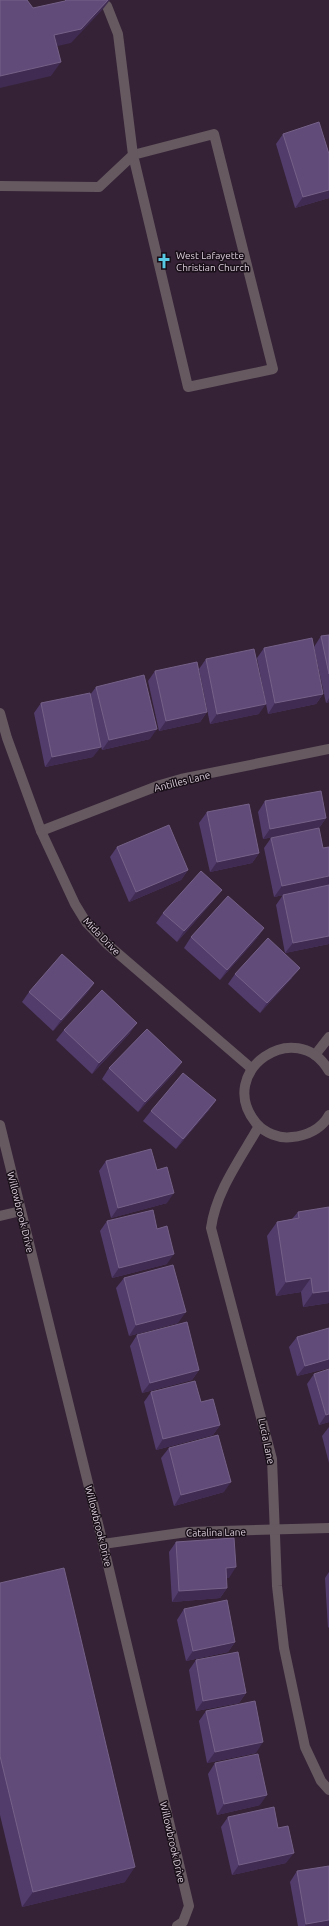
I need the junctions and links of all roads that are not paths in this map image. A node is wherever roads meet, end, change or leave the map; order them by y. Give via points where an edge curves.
1 (100, 0) edge
2 (133, 155) junction
3 (0, 186) edge
4 (0, 713) edge
5 (329, 749) edge
6 (41, 831) junction
7 (329, 1037) edge
8 (315, 1055) junction
9 (251, 1068) junction
10 (329, 1071) edge
11 (329, 1117) edge
12 (0, 1125) edge
13 (259, 1126) junction
14 (21, 1211) junction
15 (0, 1216) edge
16 (329, 1528) edge
17 (274, 1530) junction
18 (103, 1544) junction
19 (329, 1790) edge
20 (177, 1926) edge

1 - 2 street via 107,6 118,34
2 - 2 street via 188,387 273,369 214,134
2 - 3 street via 99,187
4 - 6 street, Mida Drive
5 - 6 street, Antilles Lane via 181,779
6 - 9 street, Mida Drive via 86,922 107,944
7 - 8 street
8 - 9 street via 302,1049 274,1050
8 - 10 street
9 - 13 street via 244,1092 246,1105
11 - 13 street via 317,1129 303,1136 287,1138 272,1134
12 - 14 street, Willowbrook Drive
13 - 17 street, Lucia Lane via 225,1184 213,1212 211,1228 272,1459
14 - 15 street
14 - 18 street, Willowbrook Drive
16 - 17 street, Catalina Lane
17 - 18 street, Catalina Lane via 187,1532
17 - 19 street, Lucia Lane via 284,1648 305,1747 321,1781
18 - 20 street, Willowbrook Drive via 189,1906 183,1922

